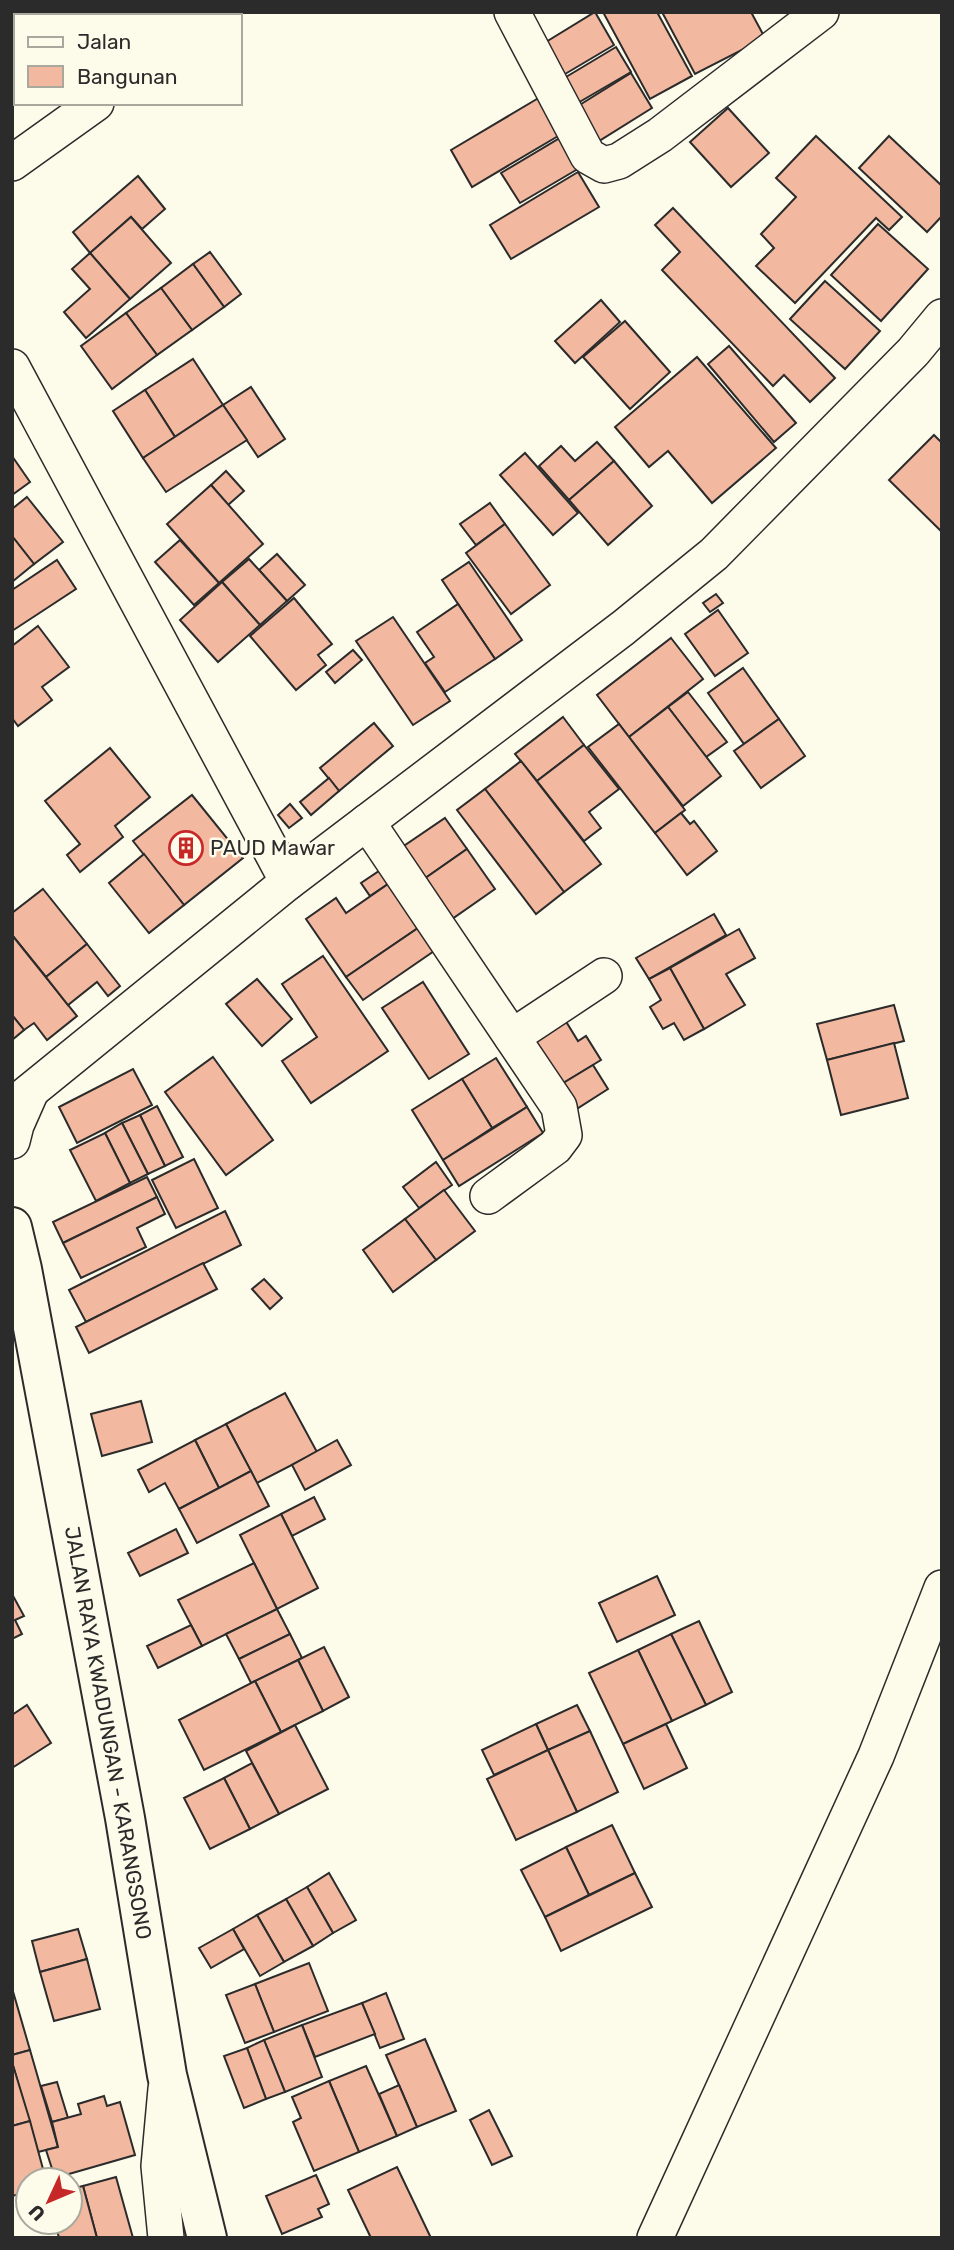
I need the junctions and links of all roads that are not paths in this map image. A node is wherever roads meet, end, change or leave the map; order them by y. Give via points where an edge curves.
1 (512, 12) edge
2 (821, 12) edge
3 (93, 105) edge
4 (12, 163) edge
5 (942, 317) edge
6 (12, 367) edge
7 (367, 822) junction
8 (288, 882) junction
9 (604, 976) dead end
10 (512, 1037) junction
11 (21, 1099) edge
12 (12, 1141) edge
13 (488, 1196) dead end
14 (12, 1227) edge
15 (942, 1588) edge
16 (167, 2075) junction
17 (166, 2238) edge
18 (206, 2238) edge
19 (655, 2238) edge

1 - 2 street via 588,156 604,165 619,161 660,135
3 - 4 street
5 - 7 street via 714,554
6 - 8 street
7 - 8 street
7 - 10 street
8 - 11 street
9 - 10 street
10 - 13 street via 559,1107 564,1135 555,1147
11 - 12 street
14 - 16 main road, JALAN RAYA KWADUNGAN - KARANGSONO via 78,1555
15 - 19 street via 876,1756
16 - 17 street via 159,2166
16 - 18 main road, JALAN RAYA KWADUNGAN - KARANGSONO

